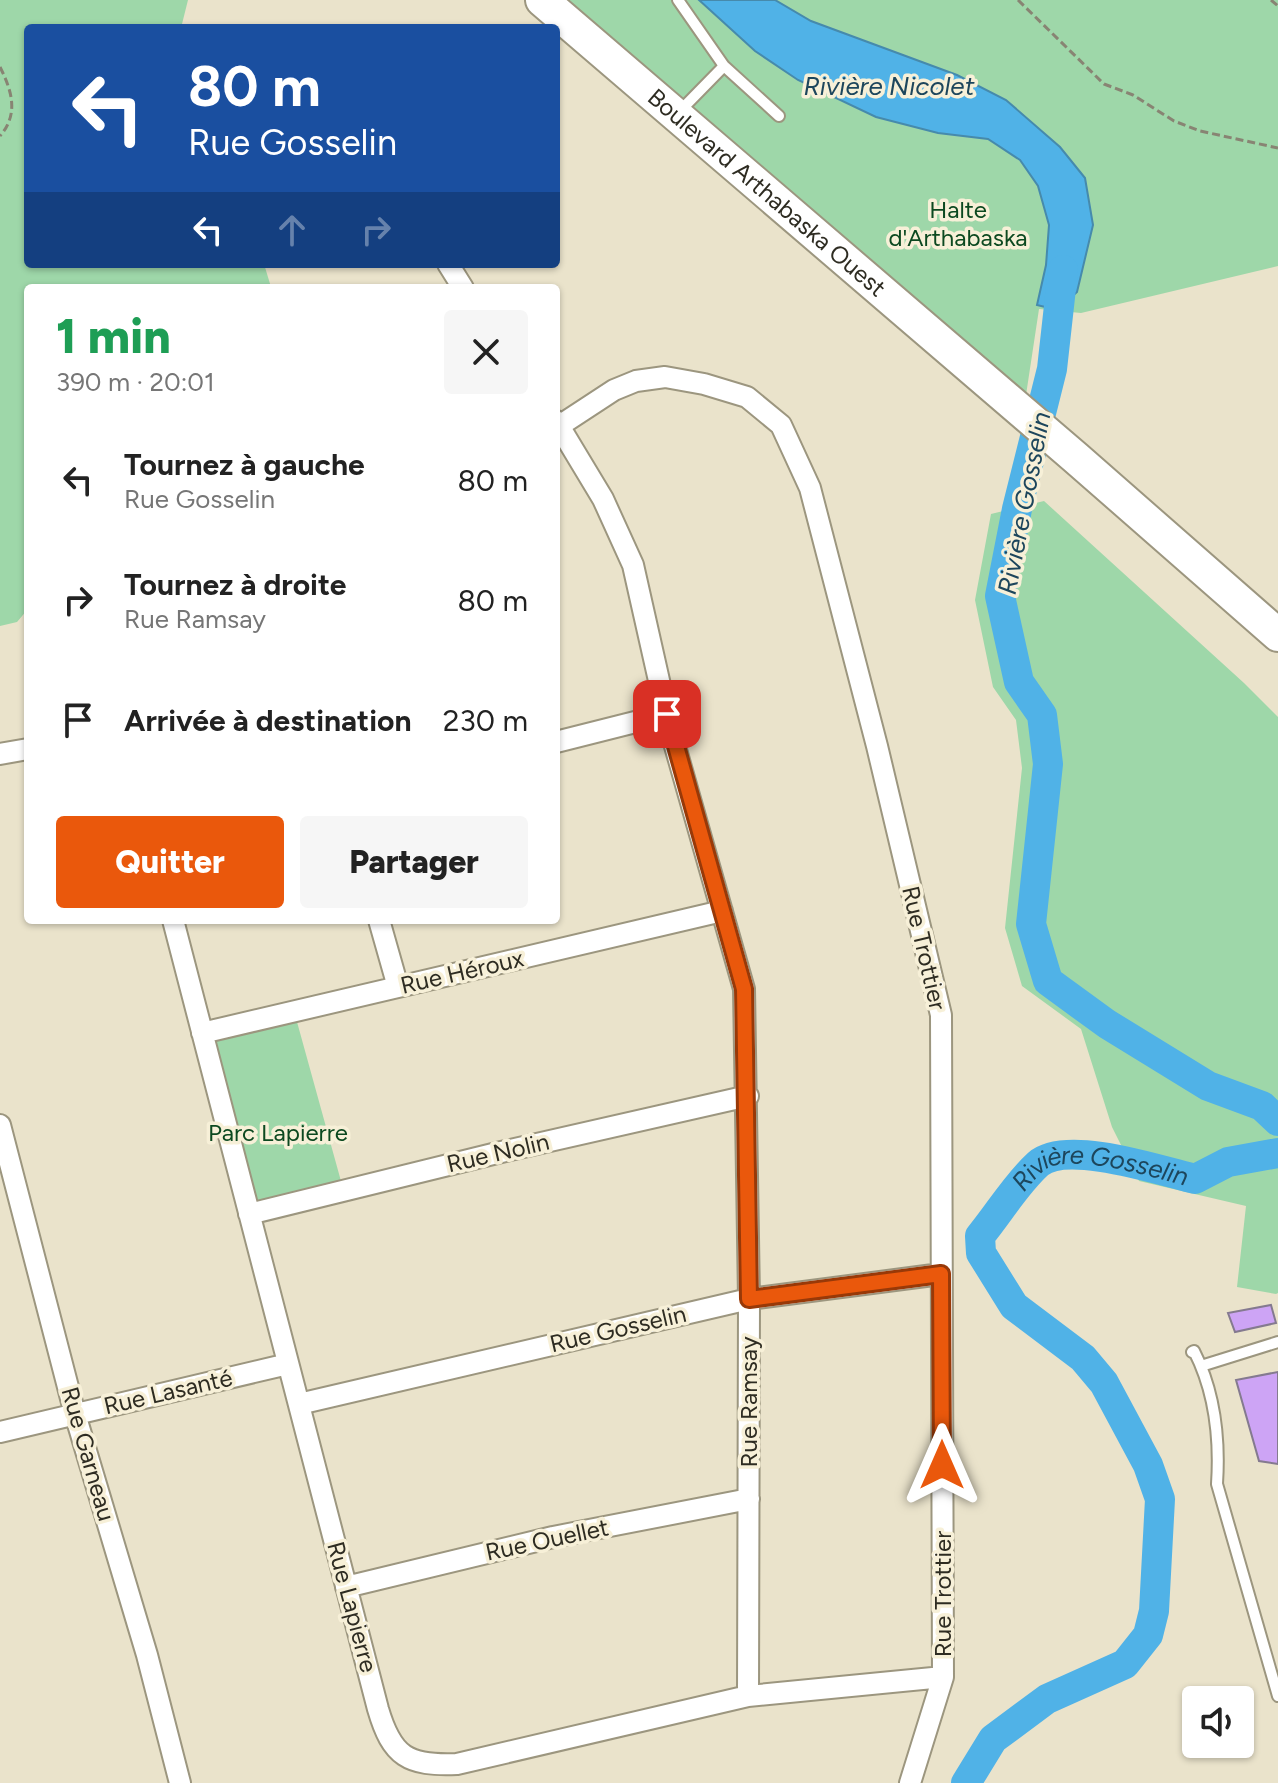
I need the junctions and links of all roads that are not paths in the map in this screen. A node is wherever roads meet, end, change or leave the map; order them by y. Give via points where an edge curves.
1 (542, 0) edge
2 (678, 0) edge
3 (724, 66) junction
4 (676, 115) junction
5 (779, 116) dead end
6 (560, 423) edge
7 (560, 430) edge
8 (1278, 635) edge
9 (667, 714) junction
10 (560, 741) edge
11 (24, 750) edge
12 (0, 754) edge
13 (722, 911) junction
14 (174, 924) edge
15 (380, 924) edge
16 (398, 987) junction
17 (202, 1033) junction
18 (748, 1096) junction
19 (0, 1125) edge
20 (249, 1214) junction
21 (941, 1274) junction
22 (749, 1299) junction
23 (1278, 1342) edge
24 (1192, 1352) dead end
25 (288, 1364) junction
26 (1201, 1366) junction
27 (299, 1404) junction
28 (75, 1414) junction
29 (0, 1432) edge
30 (749, 1499) junction
31 (346, 1587) junction
32 (943, 1677) junction
33 (748, 1696) junction
34 (1278, 1696) edge
35 (180, 1783) edge
36 (910, 1783) edge

1 - 4 main road, Boulevard Arthabaska Ouest
2 - 3 lane
3 - 4 lane
3 - 5 lane
4 - 8 main road, Boulevard Arthabaska Ouest
6 - 21 street, Rue Trottier via 636,381 685,379 747,397 768,413 781,425 806,476 941,1015
7 - 9 street, Rue Ramsay via 603,499 633,565
9 - 10 street
9 - 13 street, Rue Ramsay
11 - 12 street
13 - 16 street, Rue Héroux
13 - 18 street, Rue Ramsay via 744,989
14 - 17 street, Rue Lapierre
15 - 16 street
16 - 17 street, Rue Héroux
17 - 20 street, Rue Lapierre
18 - 20 street, Rue Nolin
18 - 22 street, Rue Ramsay
19 - 28 street, Rue Garneau
20 - 25 street, Rue Lapierre
21 - 22 street, Rue Gosselin
21 - 32 street, Rue Trottier
22 - 27 street, Rue Gosselin
22 - 30 street, Rue Ramsay
23 - 26 lane
24 - 26 lane
25 - 27 street, Rue Lapierre
25 - 28 street, Rue Lasanté
26 - 34 lane via 1219,1447 1217,1484
27 - 31 street, Rue Lapierre
28 - 29 street, Rue Lasanté
28 - 35 street, Rue Garneau
30 - 31 street, Rue Ouellet via 553,1537
30 - 33 street, Rue Ramsay
31 - 33 street, Rue Lapierre via 387,1735 407,1759 422,1764 457,1764
32 - 33 street, Rue Lapierre
32 - 36 street, Rue Trottier

